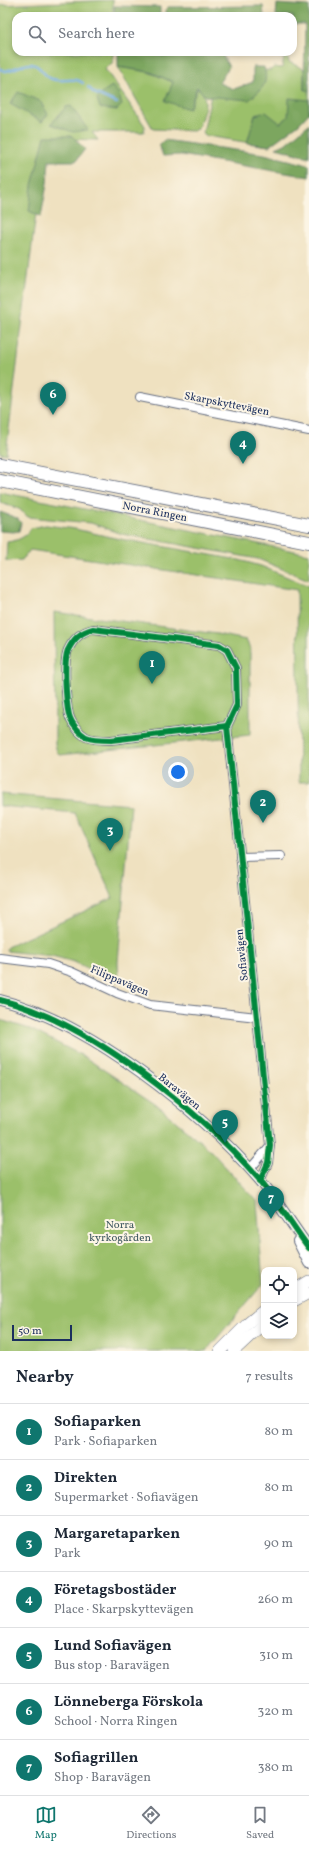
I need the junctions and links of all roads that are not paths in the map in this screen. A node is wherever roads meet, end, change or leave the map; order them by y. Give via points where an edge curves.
1 (140, 397) dead end
2 (309, 431) edge
3 (0, 465) edge
4 (0, 481) edge
5 (309, 525) edge
6 (309, 542) edge
7 (227, 726) junction
8 (281, 856) dead end
9 (240, 857) junction
10 (0, 958) edge
11 (0, 1000) edge
12 (257, 1017) junction
13 (270, 1145) junction
14 (250, 1169) junction
15 (260, 1180) junction
16 (288, 1219) junction
17 (309, 1248) edge
18 (309, 1263) edge
19 (309, 1281) edge
20 (297, 1288) edge
21 (309, 1293) edge
22 (297, 1299) edge
23 (261, 1312) edge
24 (261, 1326) edge
25 (220, 1351) edge
26 (234, 1351) edge

1 - 2 street, Skarpskyttevägen
3 - 5 main road, Norra Ringen
4 - 6 main road, Norra Ringen
7 - 7 street via 237,705 236,668 227,650 219,645 93,629 80,634 68,652 69,715 73,725 86,737 111,740
7 - 9 street, Sofiavägen
8 - 9 street
9 - 12 street, Sofiavägen
10 - 12 street, Filippavägen via 48,964 150,1005
11 - 14 street, Baravägen via 62,1024 100,1045 196,1116
12 - 13 street, Sofiavägen
13 - 14 street
13 - 15 street, Sofiavägen via 268,1163
14 - 15 street, Baravägen
15 - 16 street, Baravägen
16 - 17 street, Baravägen
16 - 18 street, Baravägen
19 - 20 main road
21 - 22 main road
23 - 25 main road
24 - 26 main road

